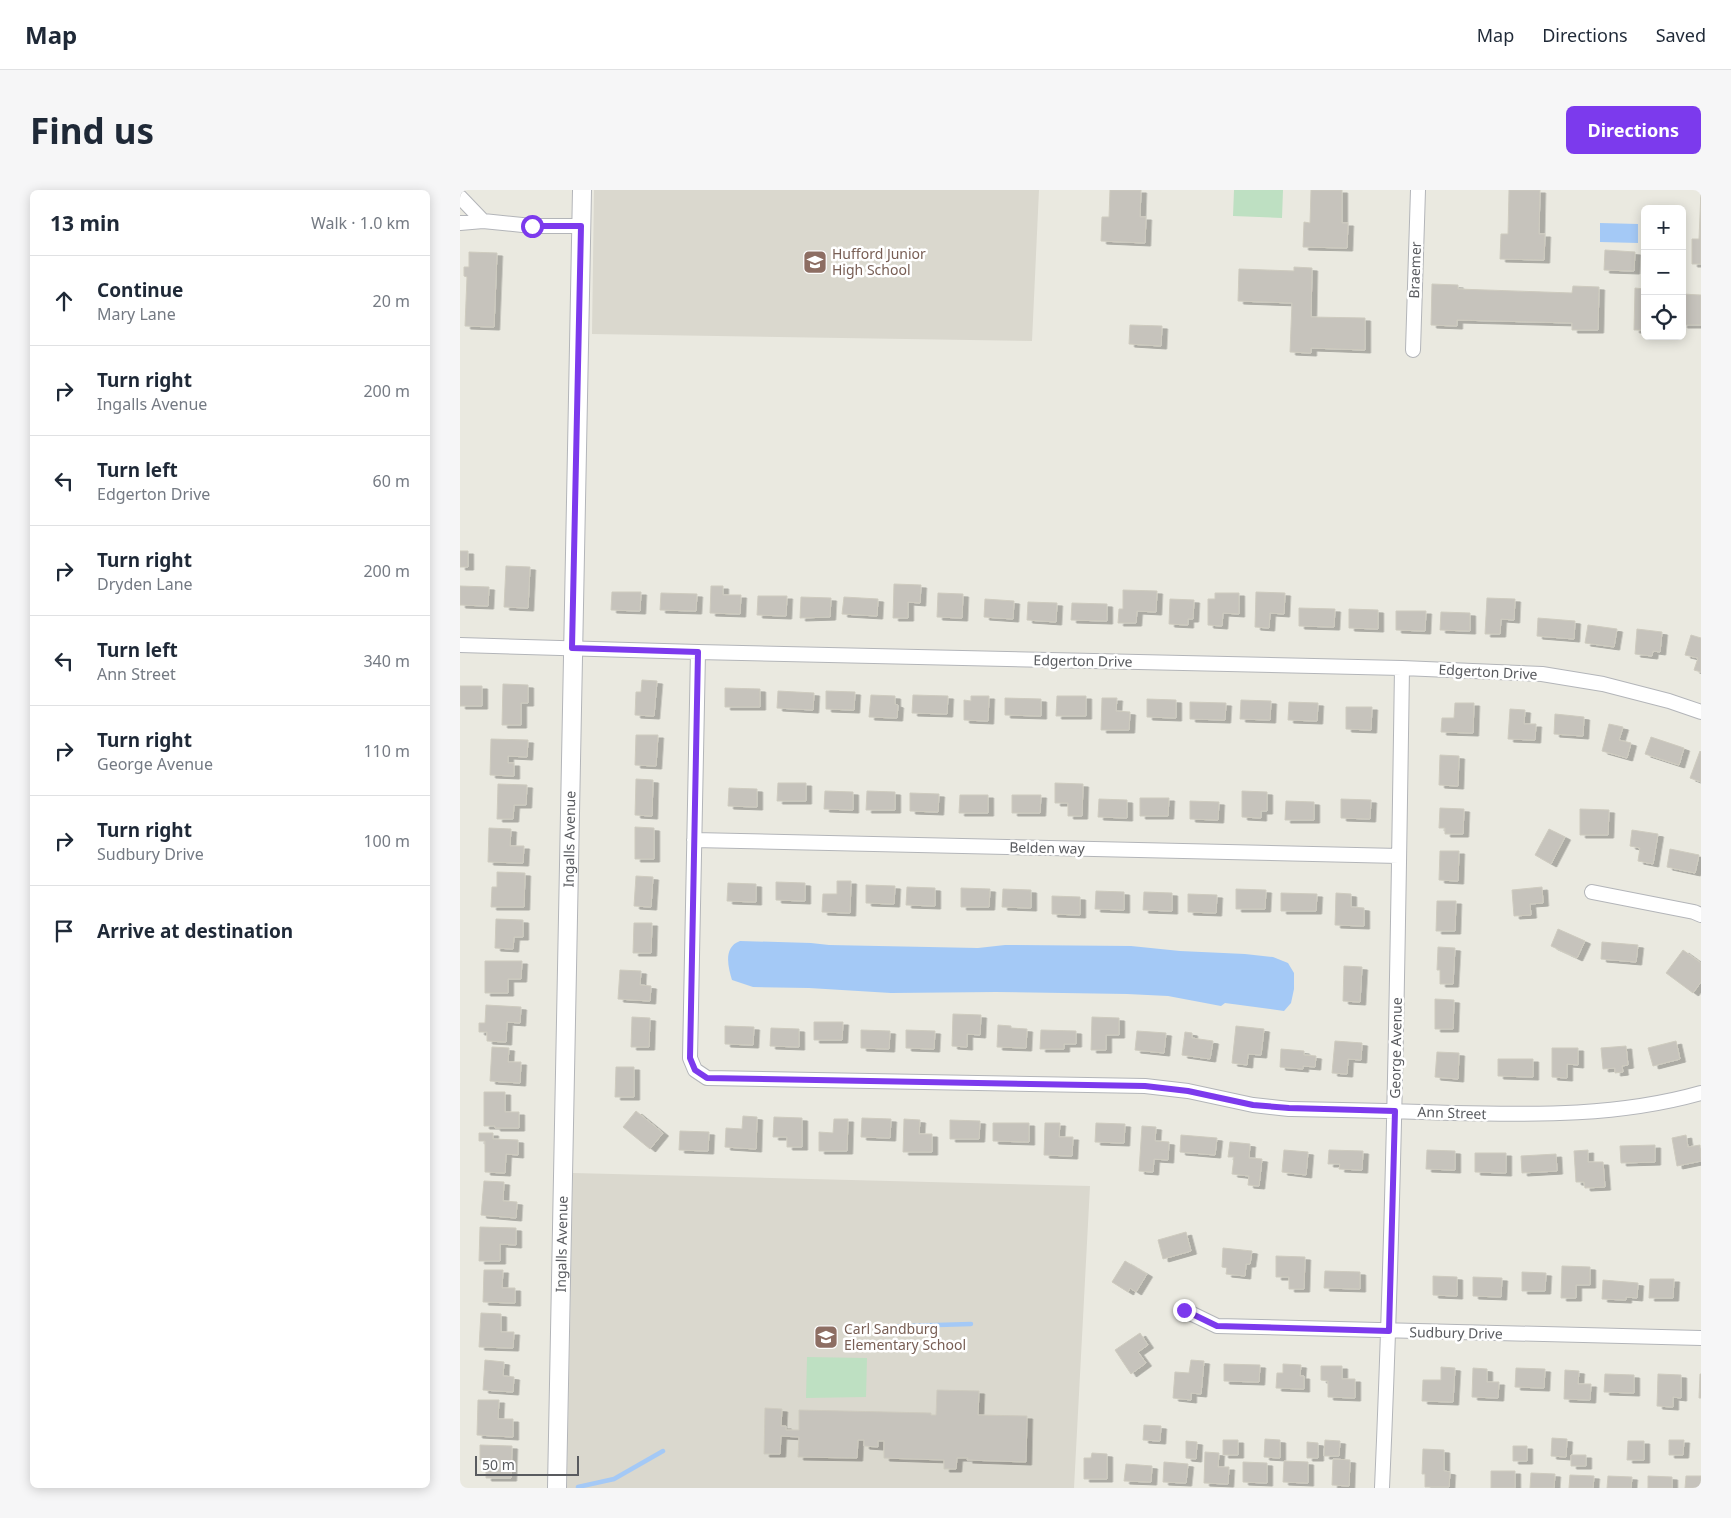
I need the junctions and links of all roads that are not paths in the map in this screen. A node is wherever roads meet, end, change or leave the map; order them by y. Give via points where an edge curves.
1 (582, 190) edge
2 (1418, 190) edge
3 (460, 198) edge
4 (470, 208) junction
5 (483, 221) junction
6 (581, 226) junction
7 (461, 227) edge
8 (1413, 350) dead end
9 (460, 644) edge
10 (572, 648) junction
11 (698, 652) junction
12 (1402, 668) junction
13 (1701, 712) edge
14 (694, 840) junction
15 (1399, 856) junction
16 (1592, 892) dead end
17 (1701, 915) edge
18 (1701, 1093) edge
19 (1395, 1111) junction
20 (1184, 1310) dead end
21 (1389, 1331) junction
22 (1701, 1338) edge
23 (557, 1488) edge
24 (1382, 1488) edge

1 - 6 street, Ingalls Avenue
2 - 8 street, Braemer
3 - 4 street
4 - 5 street
4 - 7 street
5 - 6 street
5 - 7 street
6 - 10 street, Ingalls Avenue
9 - 10 street, Edgerton Drive
10 - 11 street, Edgerton Drive
10 - 23 street, Ingalls Avenue
11 - 12 street, Edgerton Drive
11 - 14 street
12 - 13 street, Edgerton Drive via 1542,674 1604,684
12 - 15 street, George Avenue
14 - 15 street, Belden way
14 - 19 street, Ann Street via 690,1058 695,1070 707,1078 1145,1086 1188,1091 1253,1105
15 - 19 street, George Avenue
16 - 17 street
18 - 19 street, Ann Street via 1644,1106 1566,1114
19 - 21 street, George Avenue
20 - 21 street, Sudbury Drive via 1217,1326
21 - 22 street, Sudbury Drive
21 - 24 street, George Avenue

